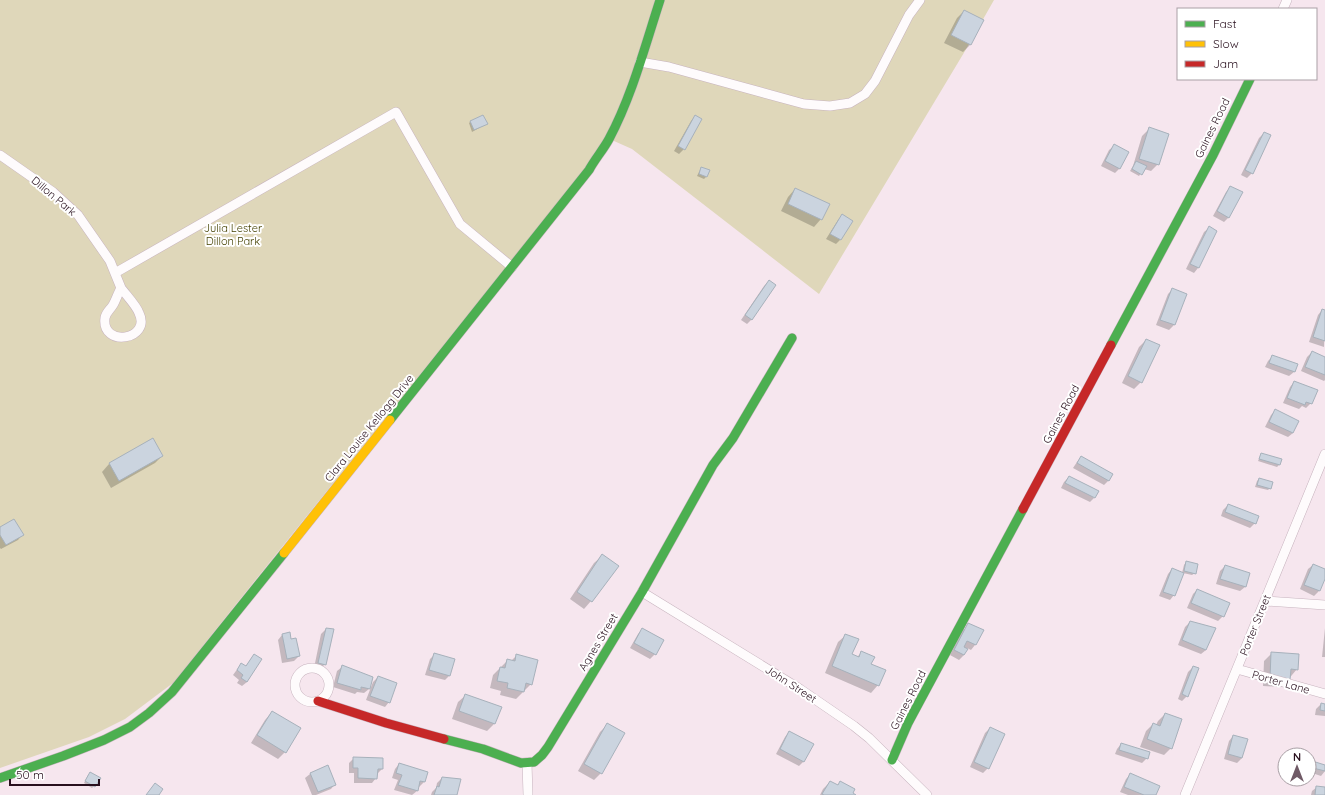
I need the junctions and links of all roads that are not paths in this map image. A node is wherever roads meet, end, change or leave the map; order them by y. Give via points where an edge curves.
1 (660, 0) edge
2 (920, 0) edge
3 (640, 62) junction
4 (1250, 80) edge
5 (0, 155) edge
6 (512, 267) junction
7 (115, 273) junction
8 (120, 288) junction
9 (792, 338) dead end
10 (1325, 454) edge
11 (642, 592) junction
12 (1265, 601) junction
13 (1325, 604) edge
14 (1237, 669) junction
15 (1325, 694) edge
16 (318, 701) dead end
17 (892, 760) junction
18 (527, 763) junction
19 (0, 778) edge
20 (528, 795) edge
21 (927, 795) edge
22 (1185, 795) edge

1 - 3 street, Clara Louise Kellogg Drive
2 - 3 street via 909,15 875,81 865,94 850,103 830,106 804,104 669,67
3 - 6 street, Clara Louise Kellogg Drive via 608,140 589,170
4 - 17 street, Gaines Road via 1213,155 908,723
5 - 7 street, Dillon Park via 53,192 78,215 110,261
6 - 7 street via 460,224 396,112
6 - 19 street, Clara Louise Kellogg Drive via 172,692 130,727 104,740
7 - 8 street, Dillon Park
8 - 8 street, Dillon Park via 141,318 141,324 134,334 124,338 108,331 105,320
9 - 11 street, Agnes Street via 737,432 698,490
10 - 12 street, Porter Street
11 - 17 street, John Street via 800,689 864,734
11 - 18 street, Agnes Street via 542,756 534,762
12 - 13 street
12 - 14 street, Porter Street
14 - 15 street, Porter Lane
14 - 22 street, Porter Street
16 - 18 street
17 - 21 street, John Street
18 - 20 street

